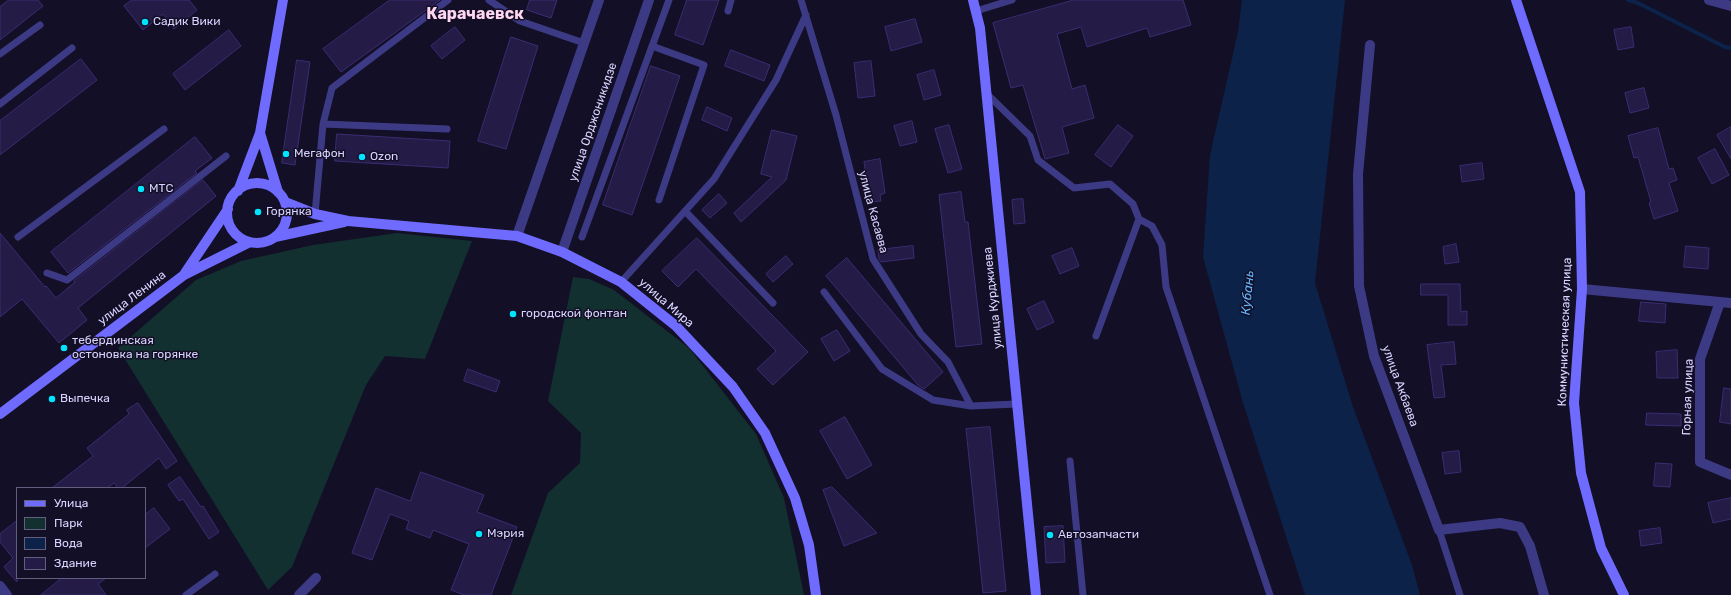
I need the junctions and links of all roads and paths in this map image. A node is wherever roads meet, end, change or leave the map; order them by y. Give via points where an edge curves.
1 (283, 0) edge
2 (448, 0) edge
3 (489, 0) edge
4 (599, 0) edge
5 (649, 0) edge
6 (669, 0) edge
7 (731, 0) edge
8 (801, 0) edge
9 (973, 0) edge
10 (1012, 0) edge
11 (1516, 0) edge
12 (1708, 0) edge
13 (1731, 6) edge
14 (728, 11) dead end
15 (976, 12) junction
16 (806, 15) junction
17 (40, 25) dead end
18 (584, 43) junction
19 (1370, 45) dead end
20 (652, 46) junction
21 (72, 48) dead end
22 (0, 54) edge
23 (986, 93) junction
24 (0, 104) edge
25 (323, 124) junction
26 (164, 129) dead end
27 (447, 129) dead end
28 (260, 133) junction
29 (226, 156) dead end
30 (238, 191) junction
31 (278, 192) junction
32 (659, 200) dead end
33 (285, 202) junction
34 (228, 209) junction
35 (685, 212) junction
36 (315, 214) junction
37 (1139, 219) junction
38 (348, 221) junction
39 (517, 236) junction
40 (18, 237) dead end
41 (276, 237) junction
42 (582, 237) dead end
43 (250, 242) junction
44 (562, 252) junction
45 (47, 273) dead end
46 (184, 275) junction
47 (621, 282) junction
48 (1582, 289) junction
49 (824, 292) dead end
50 (1720, 302) junction
51 (773, 303) dead end
52 (1731, 303) edge
53 (1096, 336) dead end
54 (1017, 404) junction
55 (971, 406) junction
56 (0, 414) edge
57 (1070, 461) dead end
58 (1731, 475) edge
59 (1439, 530) junction
60 (215, 574) dead end
61 (316, 578) dead end
62 (0, 586) edge
63 (7, 595) edge
64 (186, 595) edge
65 (299, 595) edge
66 (816, 595) edge
67 (1036, 595) edge
68 (1083, 595) edge
69 (1270, 595) edge
70 (1460, 595) edge
71 (1544, 595) edge
72 (1624, 595) edge

1 - 28 street
2 - 25 lane via 332,88
3 - 18 lane via 520,21
4 - 18 street
5 - 44 street, улица Орджоникидзе
6 - 20 lane
7 - 14 lane
8 - 16 lane, улица Касаева
9 - 15 street, улица Курджиева
10 - 15 lane
11 - 48 street, Коммунистическая улица via 1580,192
12 - 13 street
15 - 23 street, улица Курджиева via 980,28
16 - 35 lane via 776,80 714,179
16 - 55 lane, улица Касаева via 836,115 873,259 921,334 948,362
17 - 22 lane
18 - 39 street
19 - 59 street, улица Акбаева via 1358,174 1359,286 1374,356
20 - 32 lane via 704,65
20 - 42 lane
21 - 24 lane
23 - 37 lane via 1030,136 1038,160 1074,188 1110,184 1133,204
23 - 54 street, улица Курджиева
25 - 27 lane
25 - 36 lane
26 - 40 lane
28 - 30 street
28 - 31 street
29 - 45 lane via 67,280
30 - 31 street via 247,185 259,184 270,186
30 - 34 street via 231,199
31 - 33 street
33 - 36 street, улица Мира
33 - 41 street via 286,222
34 - 43 street via 228,221 233,230 240,238
34 - 46 street, улица Ленина
35 - 47 lane
35 - 51 lane
36 - 38 street, улица Мира
37 - 53 lane
37 - 69 lane via 1152,226 1162,245 1166,288
38 - 39 street, улица Мира
38 - 41 street, улица Мира
39 - 44 street, улица Мира
41 - 43 street via 260,243
43 - 46 street, улица Ленина
44 - 47 street, улица Мира
46 - 56 street, улица Ленина
47 - 66 street, улица Мира via 676,326 733,387 765,433 795,498 809,545
48 - 50 street
48 - 72 street, Коммунистическая улица via 1574,403 1581,473 1601,548
49 - 55 lane via 882,369 933,400
50 - 52 street
50 - 58 street, Горная улица via 1700,359 1700,462
54 - 55 lane
54 - 67 street, улица Курджиева
57 - 68 lane
59 - 70 lane
59 - 71 street via 1500,523 1520,527 1530,546
60 - 64 lane
61 - 65 street
62 - 63 street

